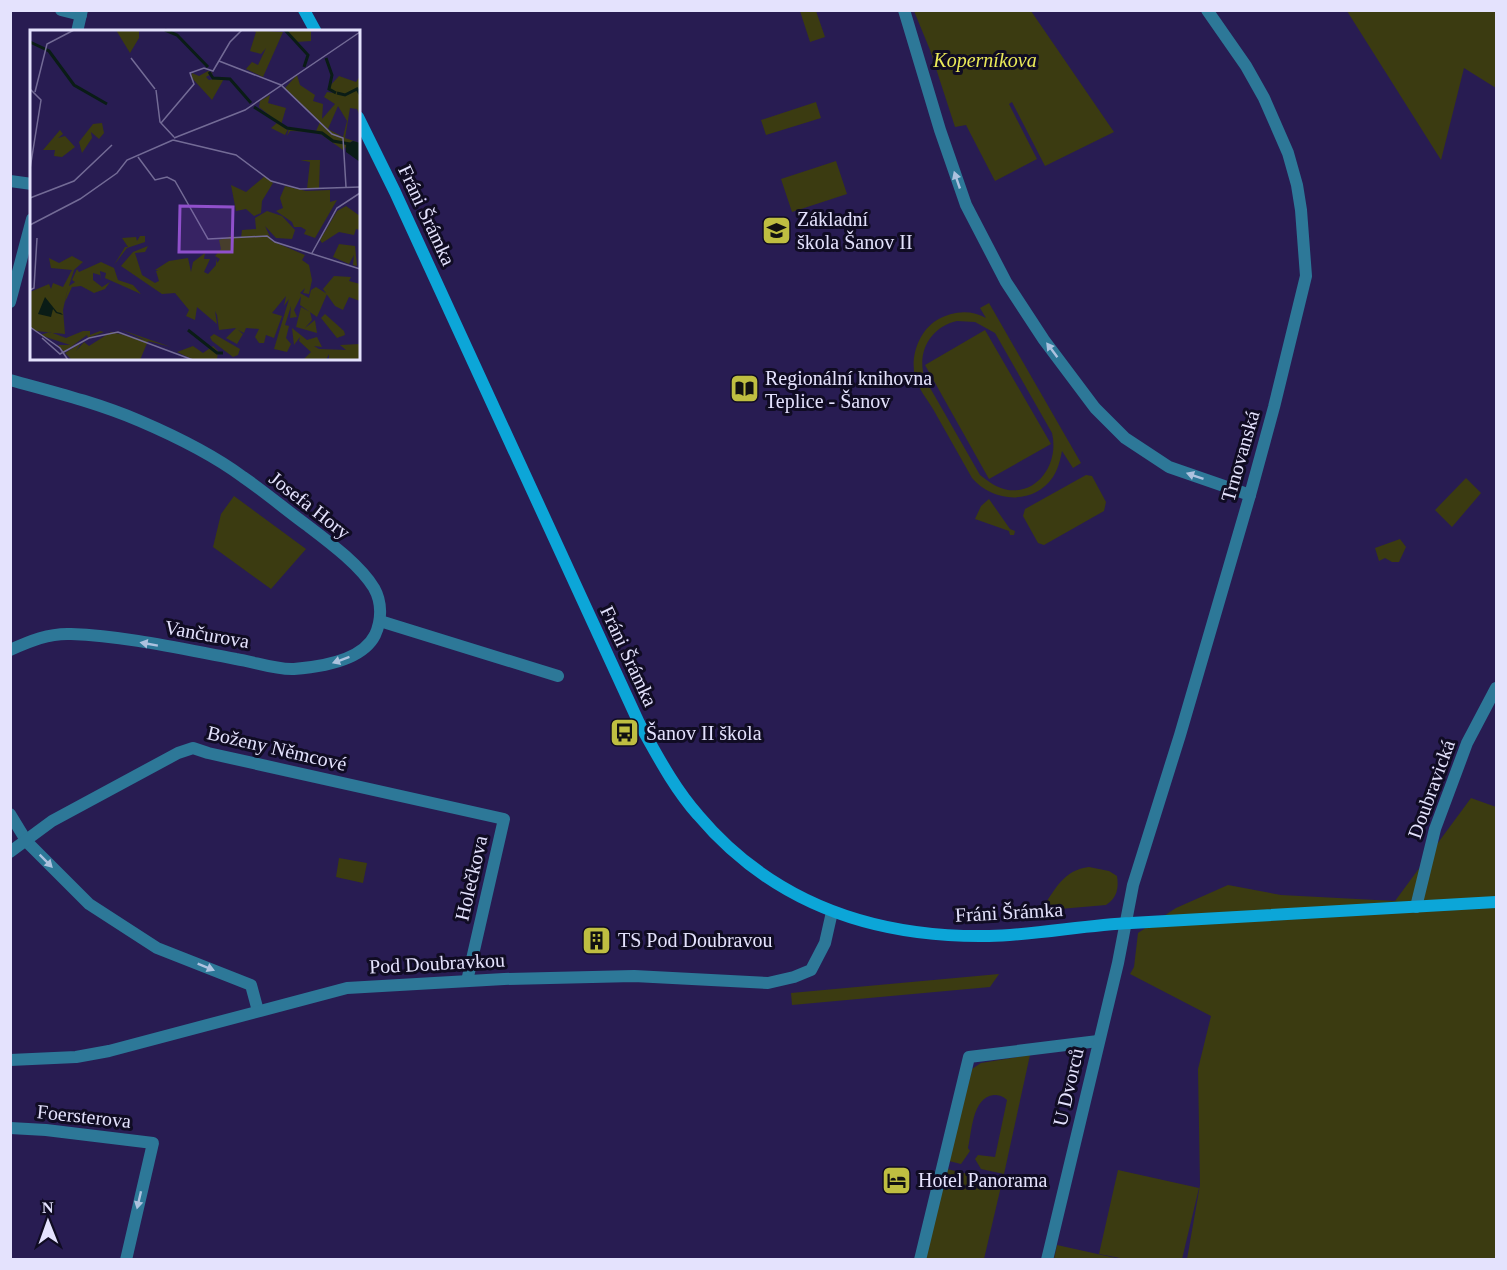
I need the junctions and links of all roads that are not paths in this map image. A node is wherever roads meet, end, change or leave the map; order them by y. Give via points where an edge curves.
1 (61, 10) edge
2 (304, 10) edge
3 (904, 10) edge
4 (1207, 10) edge
5 (81, 13) edge
6 (77, 30) edge
7 (315, 30) edge
8 (360, 121) edge
9 (10, 181) edge
10 (30, 184) edge
11 (30, 227) edge
12 (10, 302) edge
13 (10, 380) edge
14 (1250, 495) junction
15 (380, 621) junction
16 (10, 650) edge
17 (558, 676) dead end
18 (1497, 688) edge
19 (10, 814) edge
20 (504, 819) joint
21 (27, 842) junction
22 (10, 852) edge
23 (1497, 902) edge
24 (1416, 907) junction
25 (832, 912) junction
26 (1126, 923) junction
27 (467, 981) junction
28 (258, 1011) junction
29 (1098, 1041) junction
30 (10, 1060) edge
31 (10, 1128) edge
32 (126, 1260) edge
33 (921, 1260) edge
34 (1047, 1260) edge

1 - 5 street
2 - 7 street
14 -> 3 street via 1169,467 1125,438 1095,408 1044,340 1006,282 966,205
4 - 14 street, Trnovanská via 1246,66 1274,118 1297,185 1305,250 1306,276
5 - 6 street
8 - 25 street, Fráni Šrámka via 633,711 667,772 696,813 742,860 801,898
9 - 10 street
11 - 12 street
13 - 15 street, Josefa Hory via 71,395 139,420 242,476 329,543 365,577 378,597
14 - 26 street, Trnovanská via 1133,885
15 -> 16 street, Vančurova via 371,641 350,656 333,663 292,669 111,637 68,634 38,637
15 - 17 street
18 - 24 street, Doubravická via 1467,743 1435,829
19 - 21 street
20 - 21 street, Boženy Němcové via 194,748 60,817
20 - 27 street, Holečkova
21 - 22 street, Boženy Němcové
21 -> 28 street via 89,904 156,948 251,985
23 - 24 street, Fráni Šrámka
24 - 26 street, Fráni Šrámka
25 - 26 street, Fráni Šrámka via 872,925 936,934 991,936
25 - 27 street, Pod Doubravkou via 825,943 811,970 768,983 634,976
26 - 29 street, U Dvorců
27 - 28 street, Pod Doubravkou via 347,988
28 - 30 street, Pod Doubravkou via 110,1051
29 - 33 street via 969,1057
29 - 34 street, U Dvorců
31 -> 32 street, Foersterova via 153,1143

